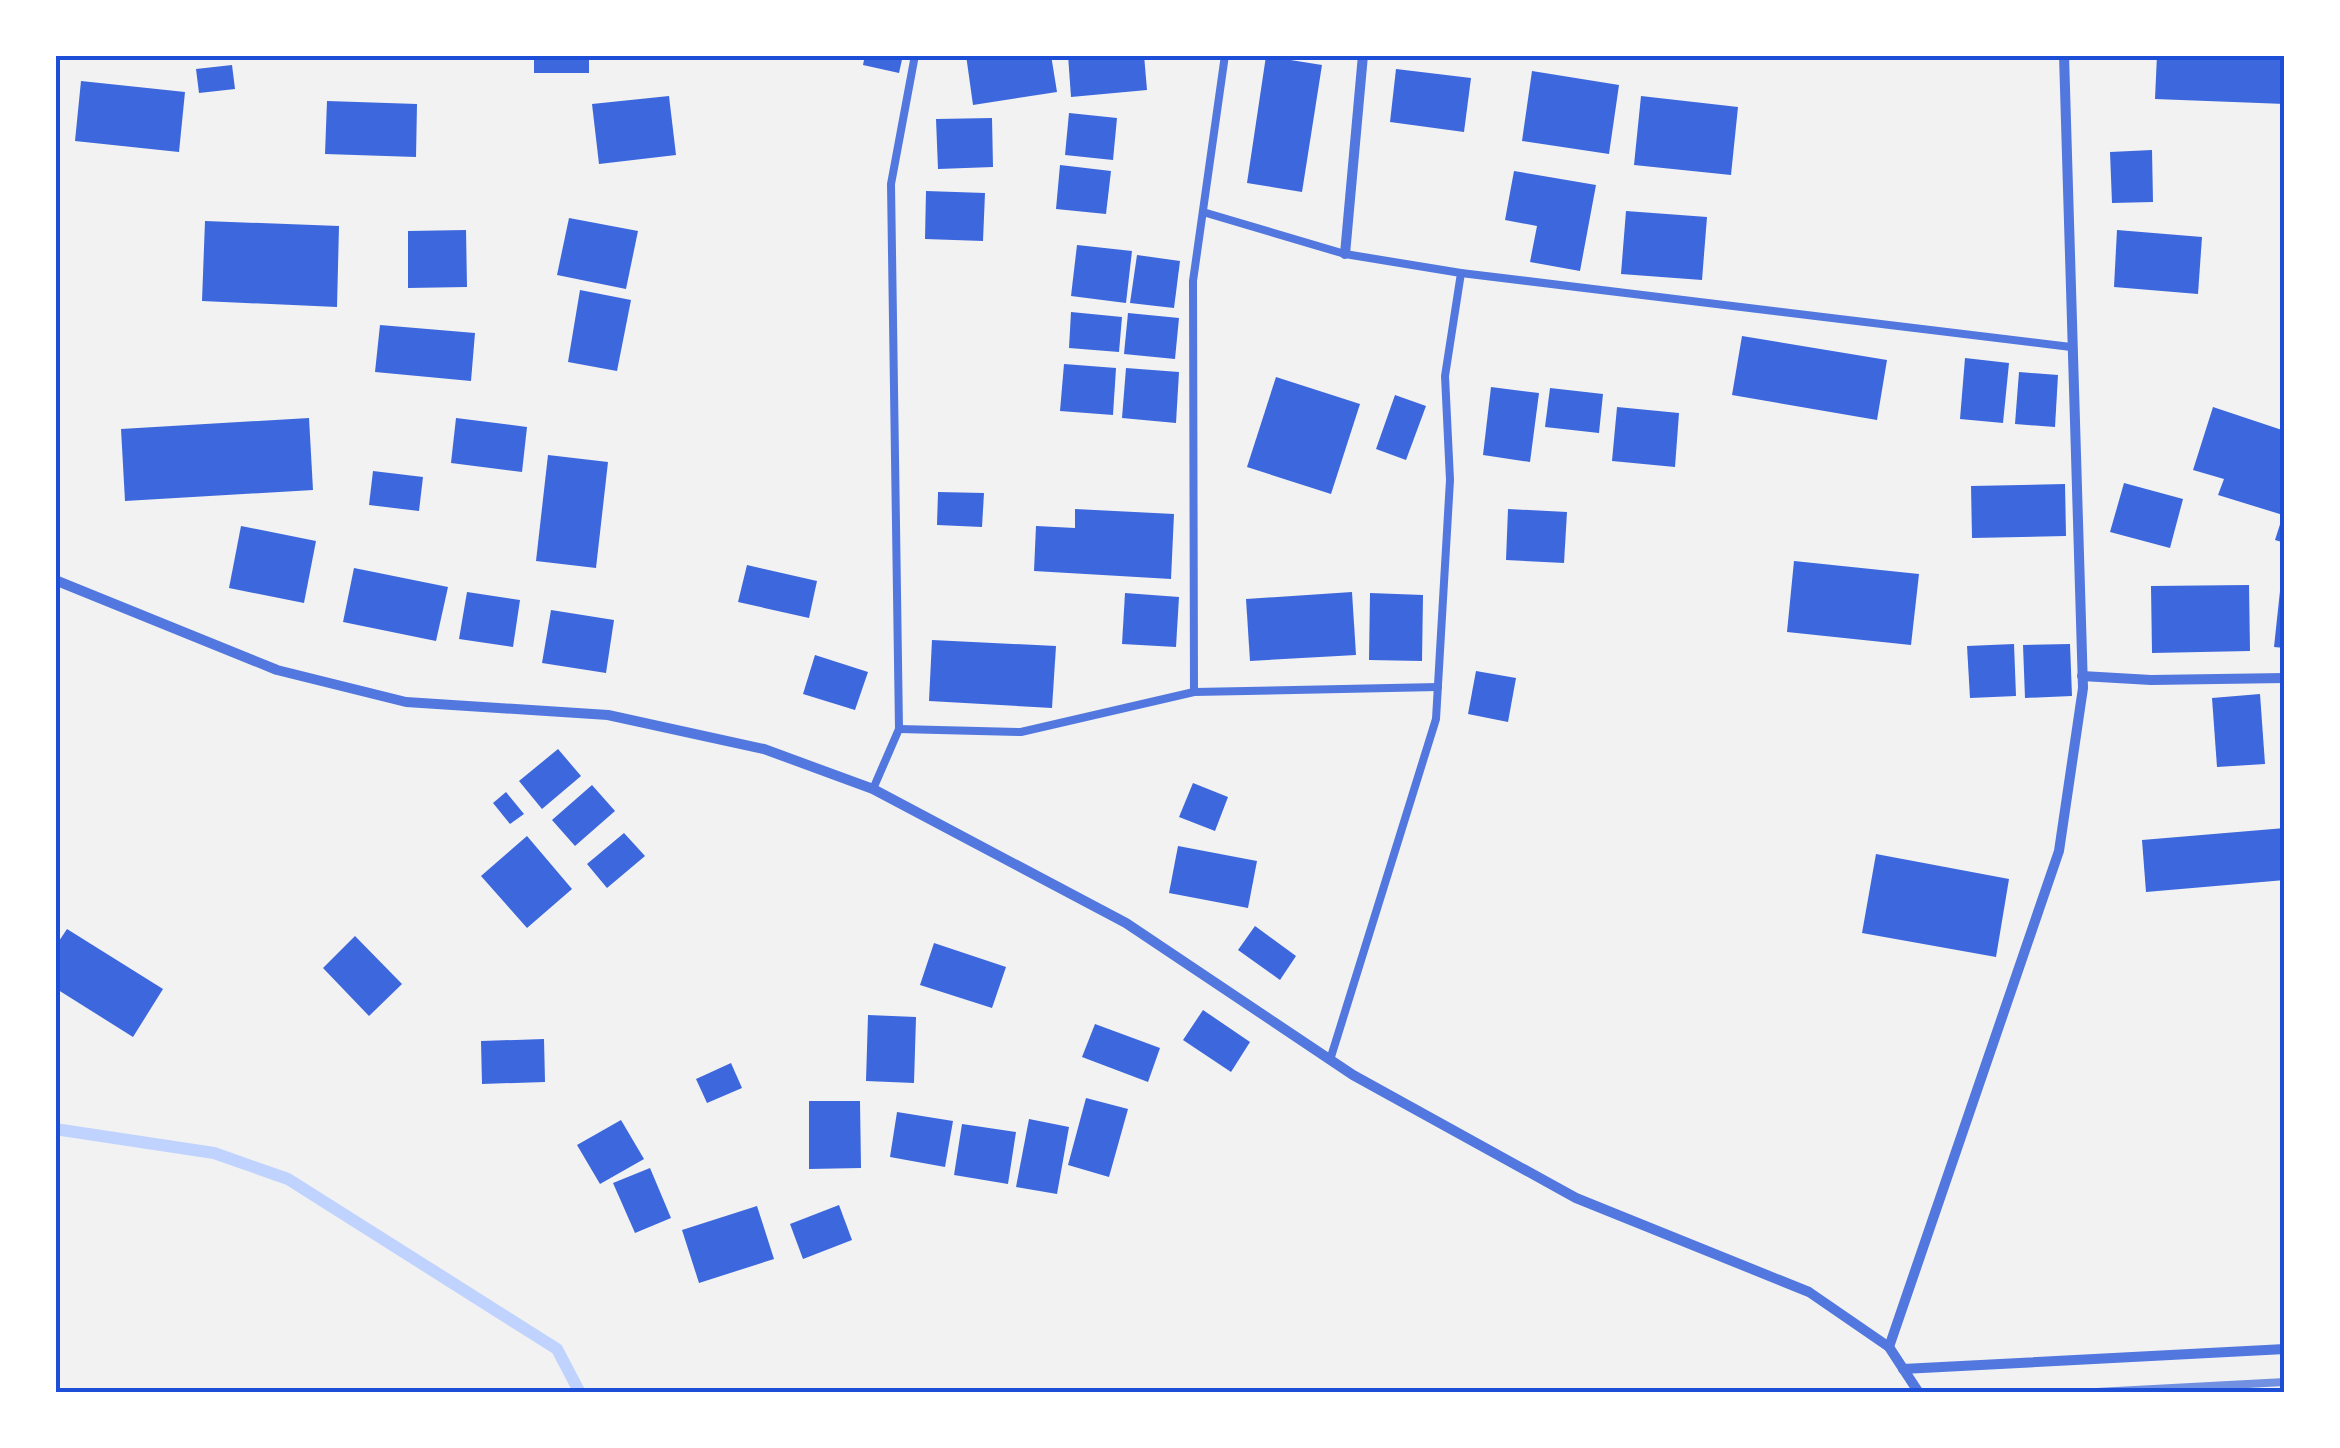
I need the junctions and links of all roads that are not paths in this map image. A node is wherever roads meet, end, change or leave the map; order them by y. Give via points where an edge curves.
1 (915, 55) edge
2 (1225, 55) edge
3 (1362, 55) edge
4 (2064, 55) edge
5 (1203, 212) junction
6 (1345, 254) junction
7 (1460, 273) junction
8 (2071, 347) junction
9 (55, 580) edge
10 (2082, 676) junction
11 (2285, 678) edge
12 (1438, 687) junction
13 (1194, 692) junction
14 (899, 729) junction
15 (873, 789) junction
16 (1330, 1060) junction
17 (1888, 1347) junction
18 (2285, 1348) edge
19 (1903, 1368) junction
20 (1918, 1393) edge

1 - 14 lane via 892,184
2 - 5 lane
3 - 6 street
4 - 8 street
5 - 6 lane
5 - 13 lane via 1193,282
6 - 7 lane
7 - 8 lane
7 - 12 lane via 1445,376 1450,480
8 - 10 street
9 - 15 street via 296,674 406,702 608,715 764,749
10 - 11 street
10 - 17 street via 2060,851
12 - 13 lane
12 - 16 lane via 1436,719
13 - 14 lane via 1021,732
14 - 15 lane
15 - 16 street via 1126,923
16 - 17 street via 1576,1198 1809,1292
17 - 19 street
18 - 19 street
19 - 20 street

